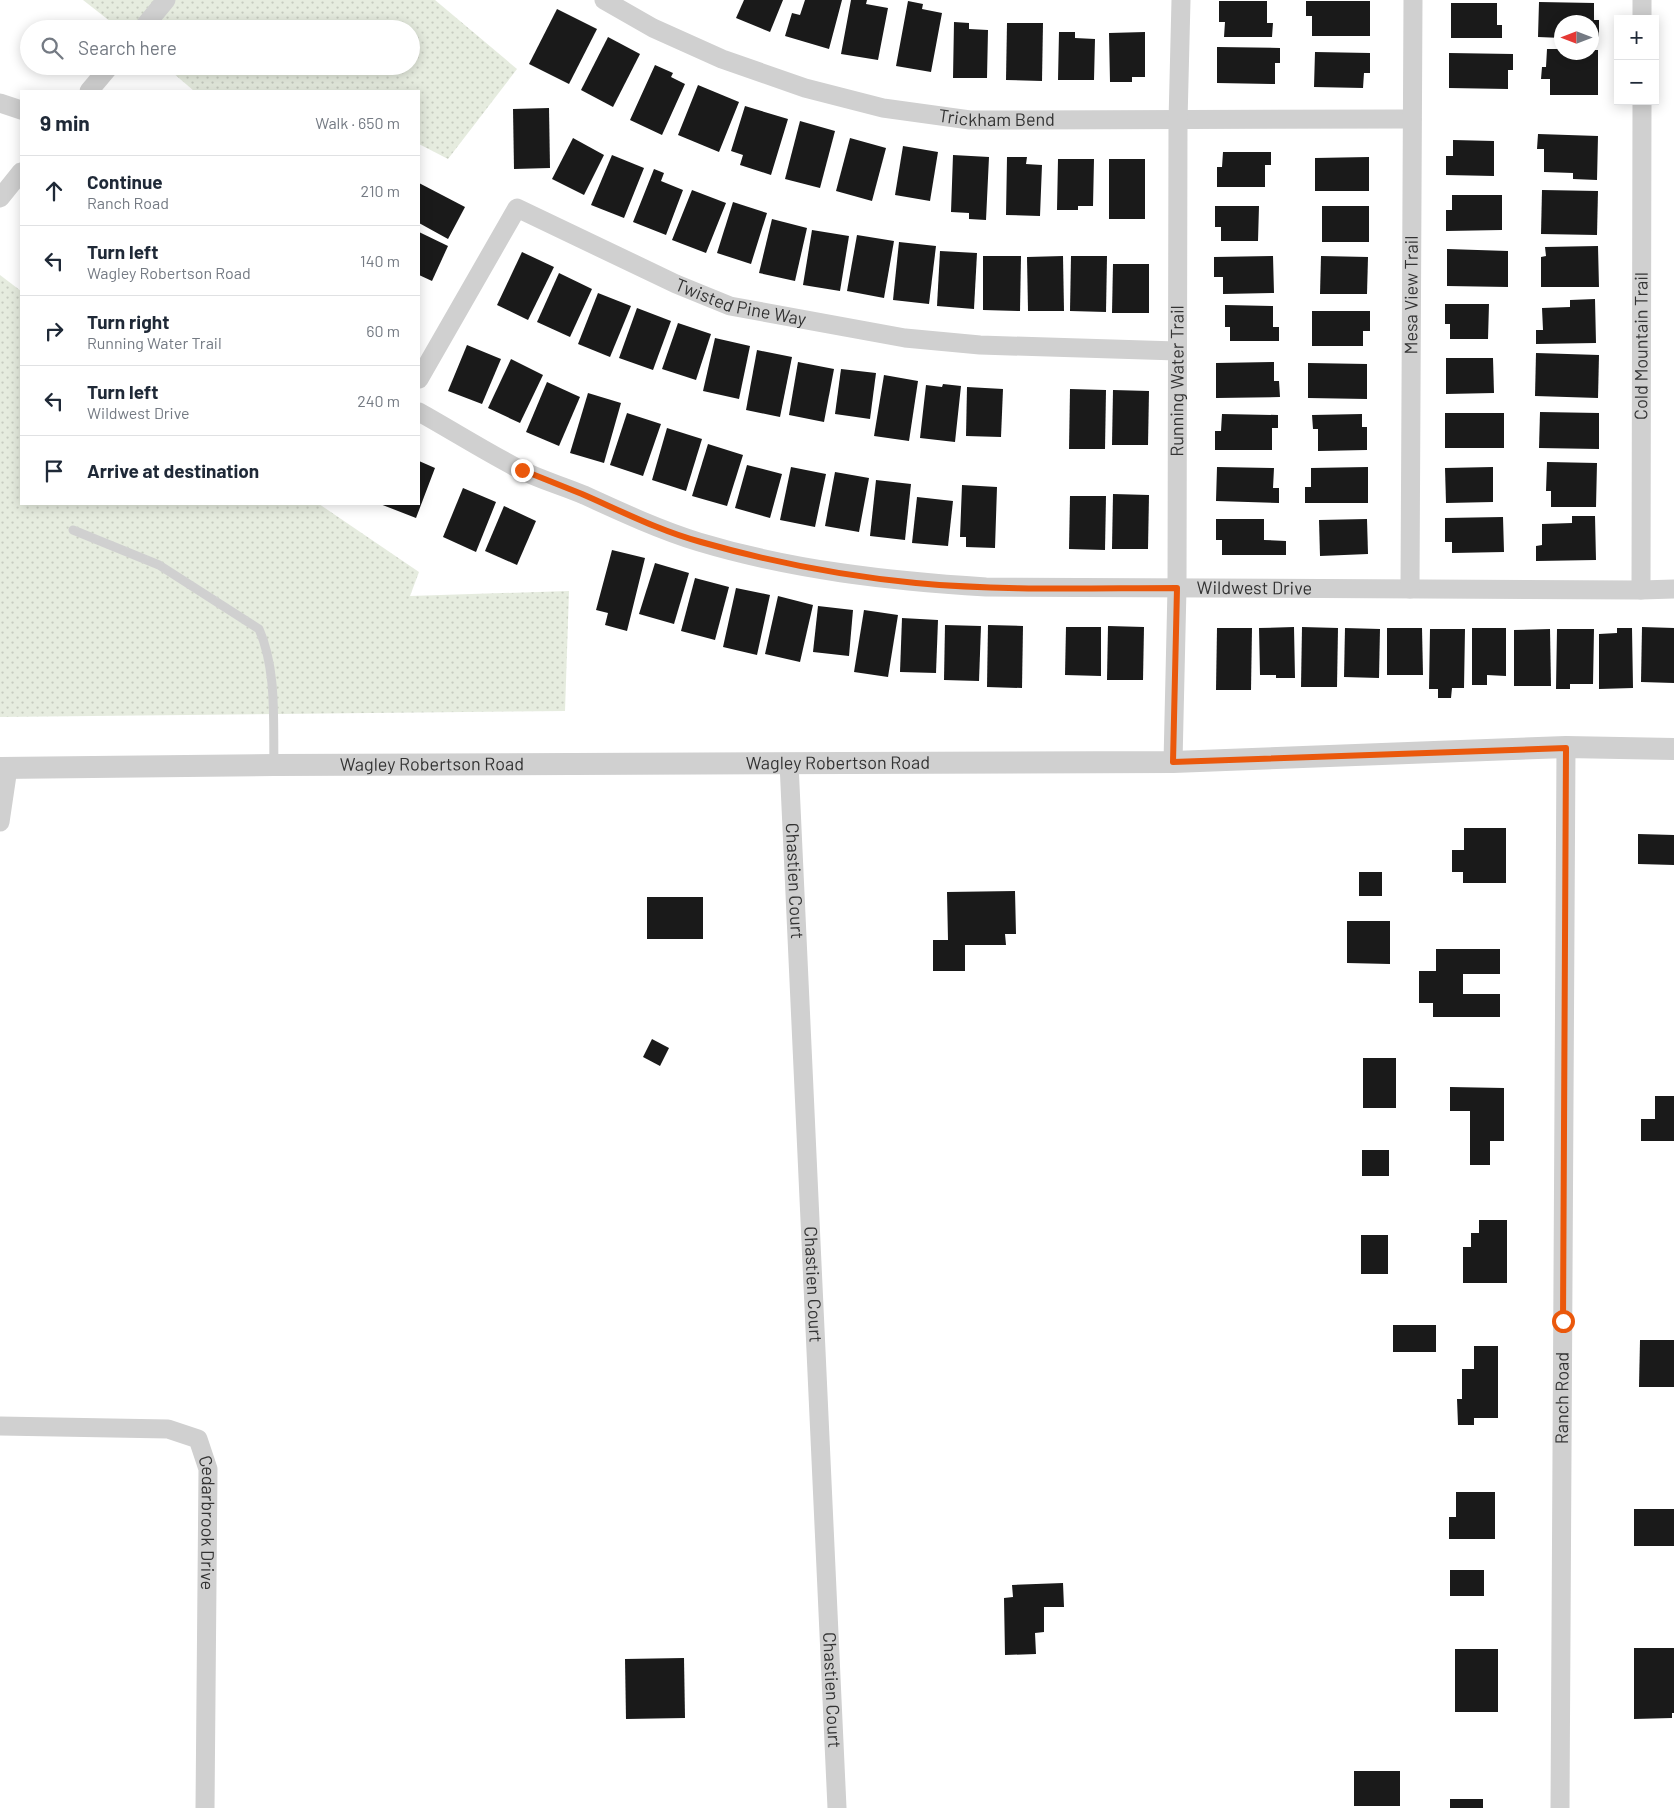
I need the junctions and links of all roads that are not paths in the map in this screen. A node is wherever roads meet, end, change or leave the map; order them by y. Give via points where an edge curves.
1 (166, 0) edge
2 (604, 0) edge
3 (1181, 0) edge
4 (1413, 0) edge
5 (1642, 0) edge
6 (1642, 15) edge
7 (149, 20) edge
8 (102, 75) edge
9 (90, 90) edge
10 (0, 103) edge
11 (1642, 105) edge
12 (20, 110) edge
13 (1412, 119) junction
14 (1178, 121) junction
15 (20, 173) edge
16 (0, 198) edge
17 (1177, 351) junction
18 (420, 377) edge
19 (420, 413) edge
20 (73, 530) dead end
21 (1177, 588) junction
22 (1410, 589) junction
23 (1674, 589) edge
24 (1641, 590) junction
25 (1566, 748) junction
26 (1674, 750) edge
27 (1173, 762) junction
28 (789, 763) junction
29 (274, 765) junction
30 (4, 768) edge
31 (0, 822) edge
32 (0, 1426) edge
33 (205, 1808) edge
34 (838, 1808) edge
35 (1560, 1808) edge

1 - 7 street
2 - 14 street, Trickham Bend via 653,28 722,59 805,88 883,108 970,120
3 - 14 street, Running Water Trail
4 - 13 street, Mesa View Trail
5 - 6 street
8 - 9 street
10 - 12 street
11 - 24 street, Cold Mountain Trail
13 - 14 street, Trickham Bend
13 - 22 street, Mesa View Trail
14 - 17 street, Running Water Trail
15 - 16 street
17 - 18 street, Twisted Pine Way via 980,345 905,338 730,306 676,284 517,208
17 - 21 street, Running Water Trail
19 - 21 street, Wildwest Drive via 522,470 626,515 699,542 774,561 916,583 986,587
20 - 29 lane via 159,565 259,629 272,678
21 - 22 street, Wildwest Drive
21 - 27 street, Running Water Trail
22 - 24 street, Wildwest Drive
23 - 24 street, Wildwest Drive
25 - 26 street, Wagley Robertson Road
25 - 27 street, Wagley Robertson Road
25 - 35 street, Ranch Road
27 - 28 street, Wagley Robertson Road
28 - 29 street, Wagley Robertson Road
28 - 34 street, Chastien Court
29 - 30 street, Wagley Robertson Road
30 - 31 street
32 - 33 street, Cedarbrook Drive via 168,1429 198,1439 208,1469

